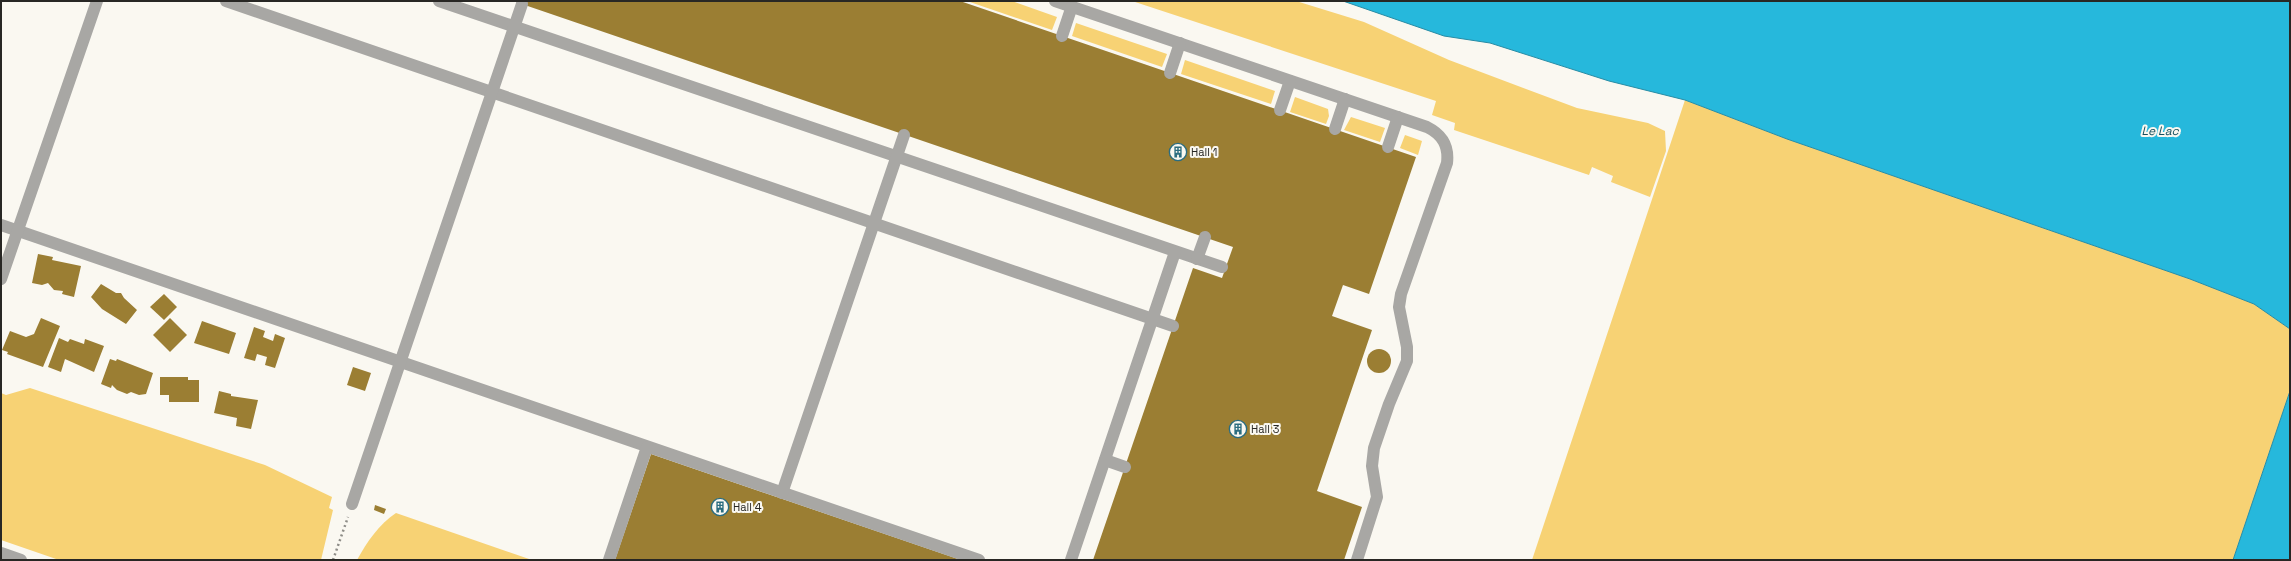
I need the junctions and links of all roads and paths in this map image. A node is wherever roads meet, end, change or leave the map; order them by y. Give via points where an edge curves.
1 (97, 1) edge
2 (226, 1) edge
3 (439, 1) edge
4 (1055, 1) edge
5 (522, 4) dead end
6 (1072, 6) junction
7 (515, 27) junction
8 (1062, 36) dead end
9 (1180, 43) junction
10 (1170, 73) dead end
11 (1290, 81) junction
12 (492, 93) junction
13 (1344, 99) junction
14 (1280, 110) dead end
15 (1398, 117) junction
16 (1335, 129) dead end
17 (904, 135) dead end
18 (1388, 147) dead end
19 (897, 157) junction
20 (874, 224) junction
21 (1, 226) edge
22 (17, 231) junction
23 (1204, 237) dead end
24 (1175, 252) junction
25 (1197, 259) junction
26 (1222, 267) dead end
27 (1, 279) edge
28 (1152, 319) junction
29 (1173, 326) dead end
30 (400, 362) junction
31 (647, 446) junction
32 (1105, 460) junction
33 (1125, 467) dead end
34 (782, 493) junction
35 (352, 504) joint
36 (1, 553) edge
37 (21, 560) edge
38 (333, 560) edge
39 (609, 560) edge
40 (979, 560) edge
41 (1071, 560) edge
42 (1357, 560) edge

1 - 22 lane
2 - 12 lane
3 - 7 lane
4 - 6 lane
5 - 7 lane
6 - 8 lane
6 - 9 lane
7 - 12 lane
7 - 19 lane
9 - 10 lane
9 - 11 lane
11 - 13 lane
11 - 14 lane
12 - 20 lane
12 - 30 lane
13 - 15 lane
13 - 16 lane
15 - 18 lane
15 - 42 lane via 1436,132 1445,143 1448,156 1401,294 1399,306 1407,347 1407,361 1374,448 1372,461 1377,497
17 - 19 lane
19 - 20 lane
19 - 24 lane
20 - 28 lane
20 - 34 lane
21 - 22 lane
22 - 27 lane
22 - 30 lane
23 - 25 lane
24 - 25 lane
24 - 28 lane
25 - 26 lane
28 - 29 lane
28 - 32 lane
30 - 31 lane
30 - 35 lane
31 - 34 lane
31 - 39 lane
32 - 33 lane
32 - 41 lane
34 - 40 lane
35 - 38 path
36 - 37 lane

